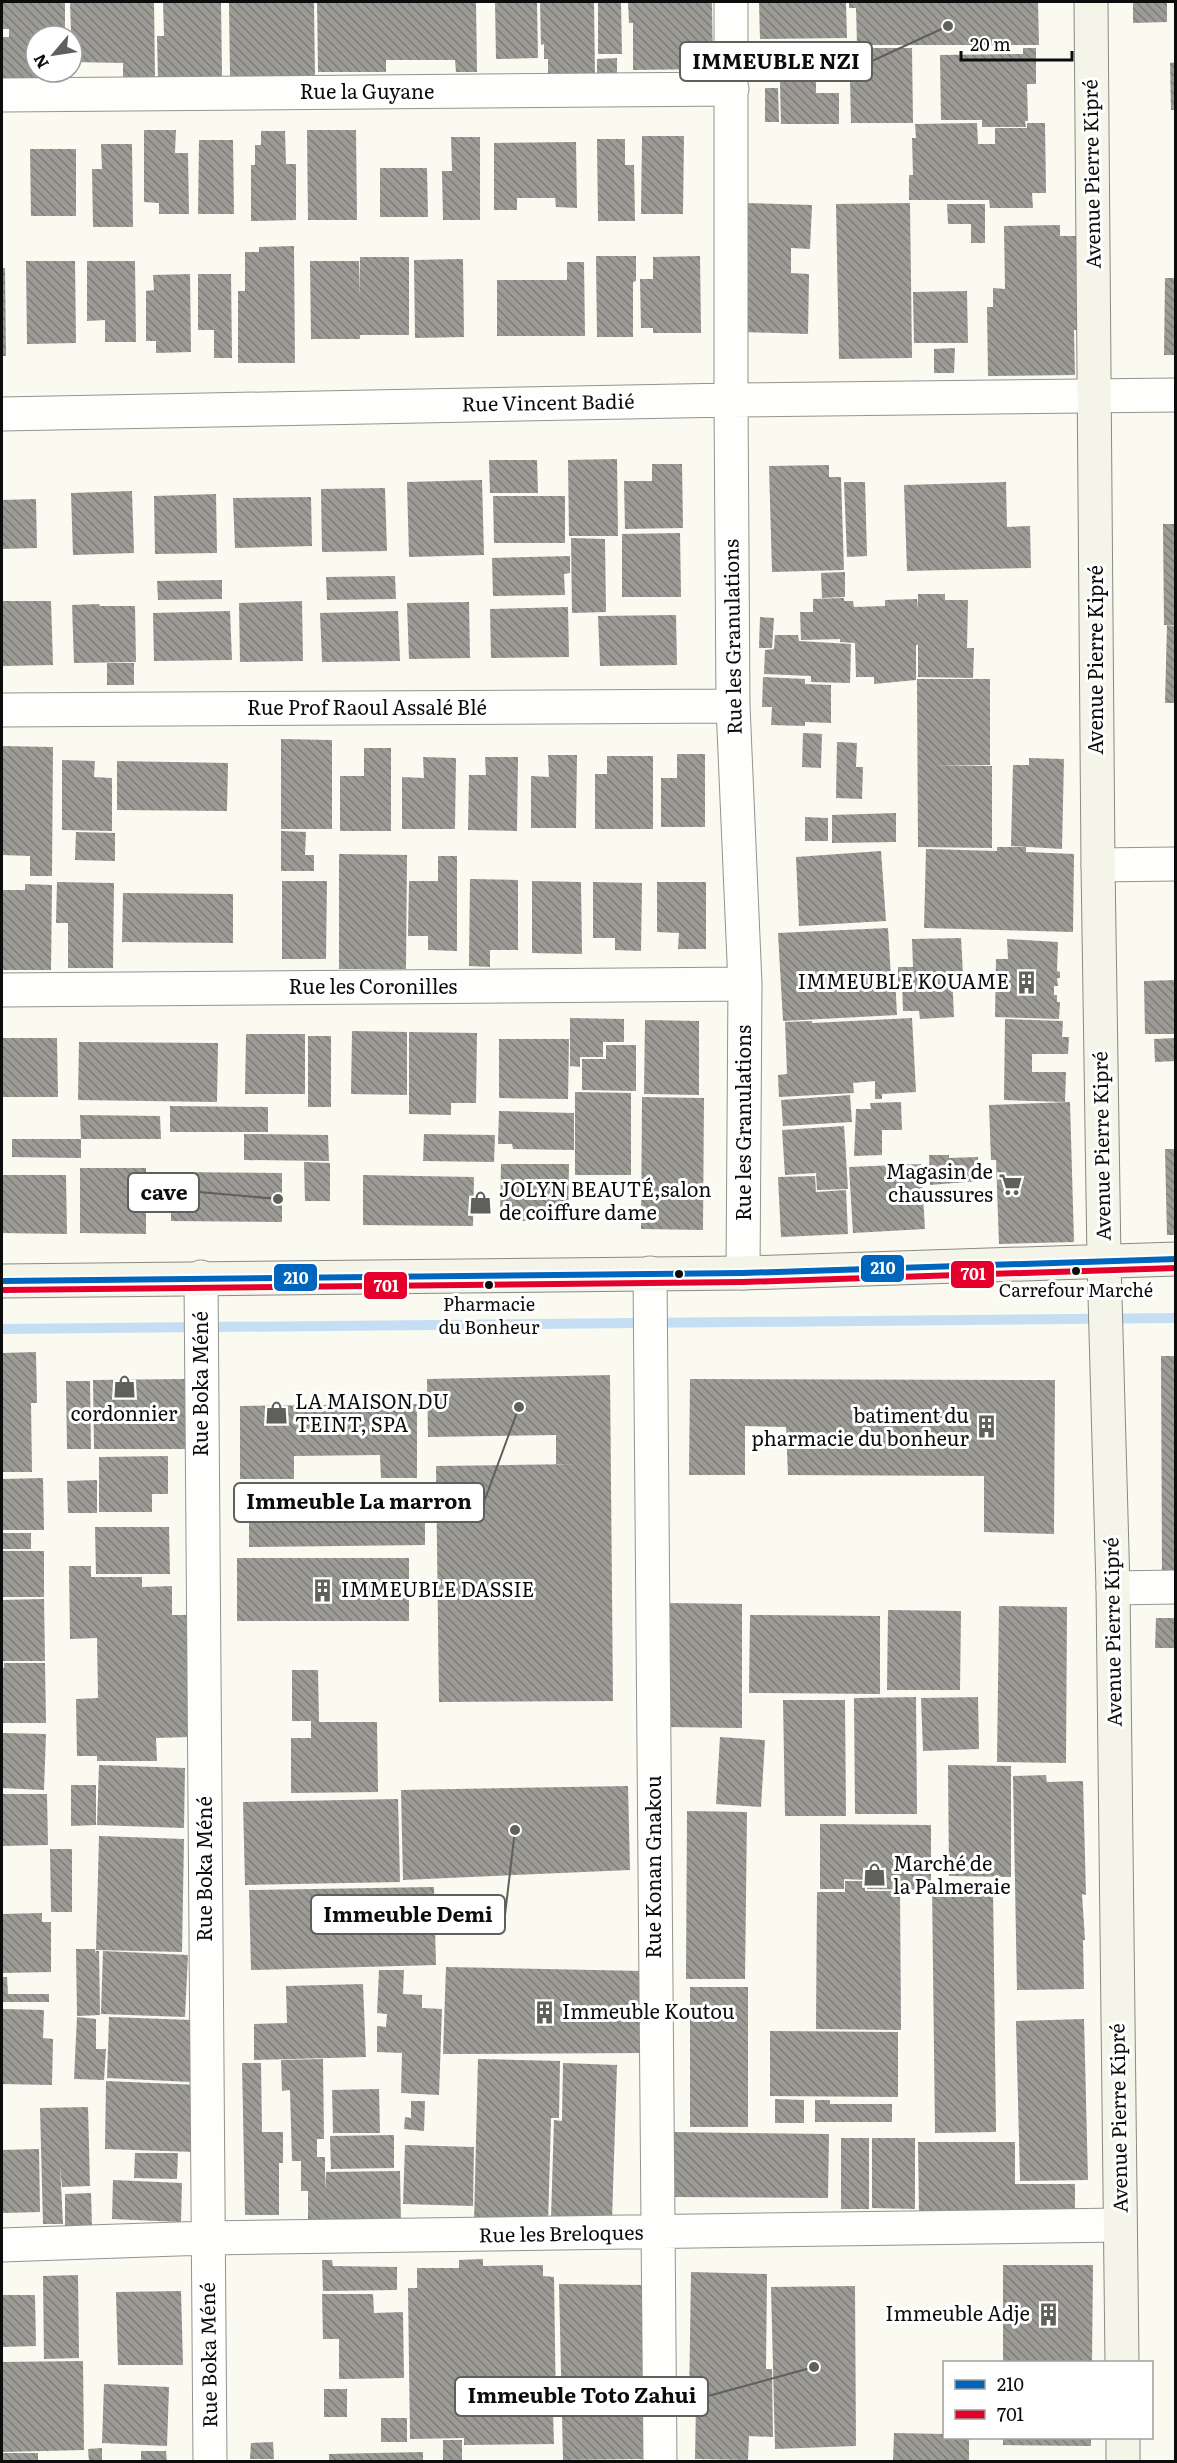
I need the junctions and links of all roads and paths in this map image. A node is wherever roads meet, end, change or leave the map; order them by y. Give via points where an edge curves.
1 (731, 2) edge
2 (1091, 2) edge
3 (732, 89) junction
4 (2, 95) edge
5 (1176, 395) edge
6 (1094, 397) junction
7 (730, 400) junction
8 (2, 414) edge
9 (733, 706) junction
10 (2, 710) edge
11 (1176, 864) edge
12 (1098, 865) junction
13 (745, 984) junction
14 (2, 990) edge
15 (1176, 1259) edge
16 (1104, 1260) junction
17 (650, 1273) junction
18 (743, 1273) junction
19 (201, 1277) junction
20 (2, 1281) edge
21 (1176, 1587) edge
22 (1113, 1588) junction
23 (1120, 2225) junction
24 (657, 2233) junction
25 (207, 2238) junction
26 (2, 2245) edge
27 (1122, 2361) edge
28 (1123, 2439) edge
29 (210, 2462) edge
30 (660, 2462) edge
31 (1123, 2462) edge

1 - 3 street, Rue les Granulations
2 - 6 street, Avenue Pierre Kipré
3 - 4 street, Rue la Guyane
3 - 7 street, Rue les Granulations
5 - 6 street, Rue Vincent Badié
6 - 7 street, Rue Vincent Badié
6 - 12 street, Avenue Pierre Kipré
7 - 8 street, Rue Vincent Badié
7 - 9 street, Rue les Granulations
9 - 10 street, Rue Prof Raoul Assalé Blé
9 - 13 street, Rue les Granulations
11 - 12 street
12 - 16 street, Avenue Pierre Kipré
13 - 14 street, Rue les Coronilles
13 - 18 street, Rue les Granulations
15 - 16 street
16 - 18 street
16 - 22 street, Avenue Pierre Kipré
17 - 18 street
17 - 19 street
17 - 24 street, Rue Konan Gnakou
19 - 20 street
19 - 25 street, Rue Boka Méné
21 - 22 street
22 - 23 street, Avenue Pierre Kipré
23 - 24 street, Rue les Breloques
23 - 27 street, Avenue Pierre Kipré
24 - 25 street, Rue les Breloques
24 - 30 street, Rue Konan Gnakou
25 - 26 street, Rue les Breloques
25 - 29 street, Rue Boka Méné
28 - 31 street

